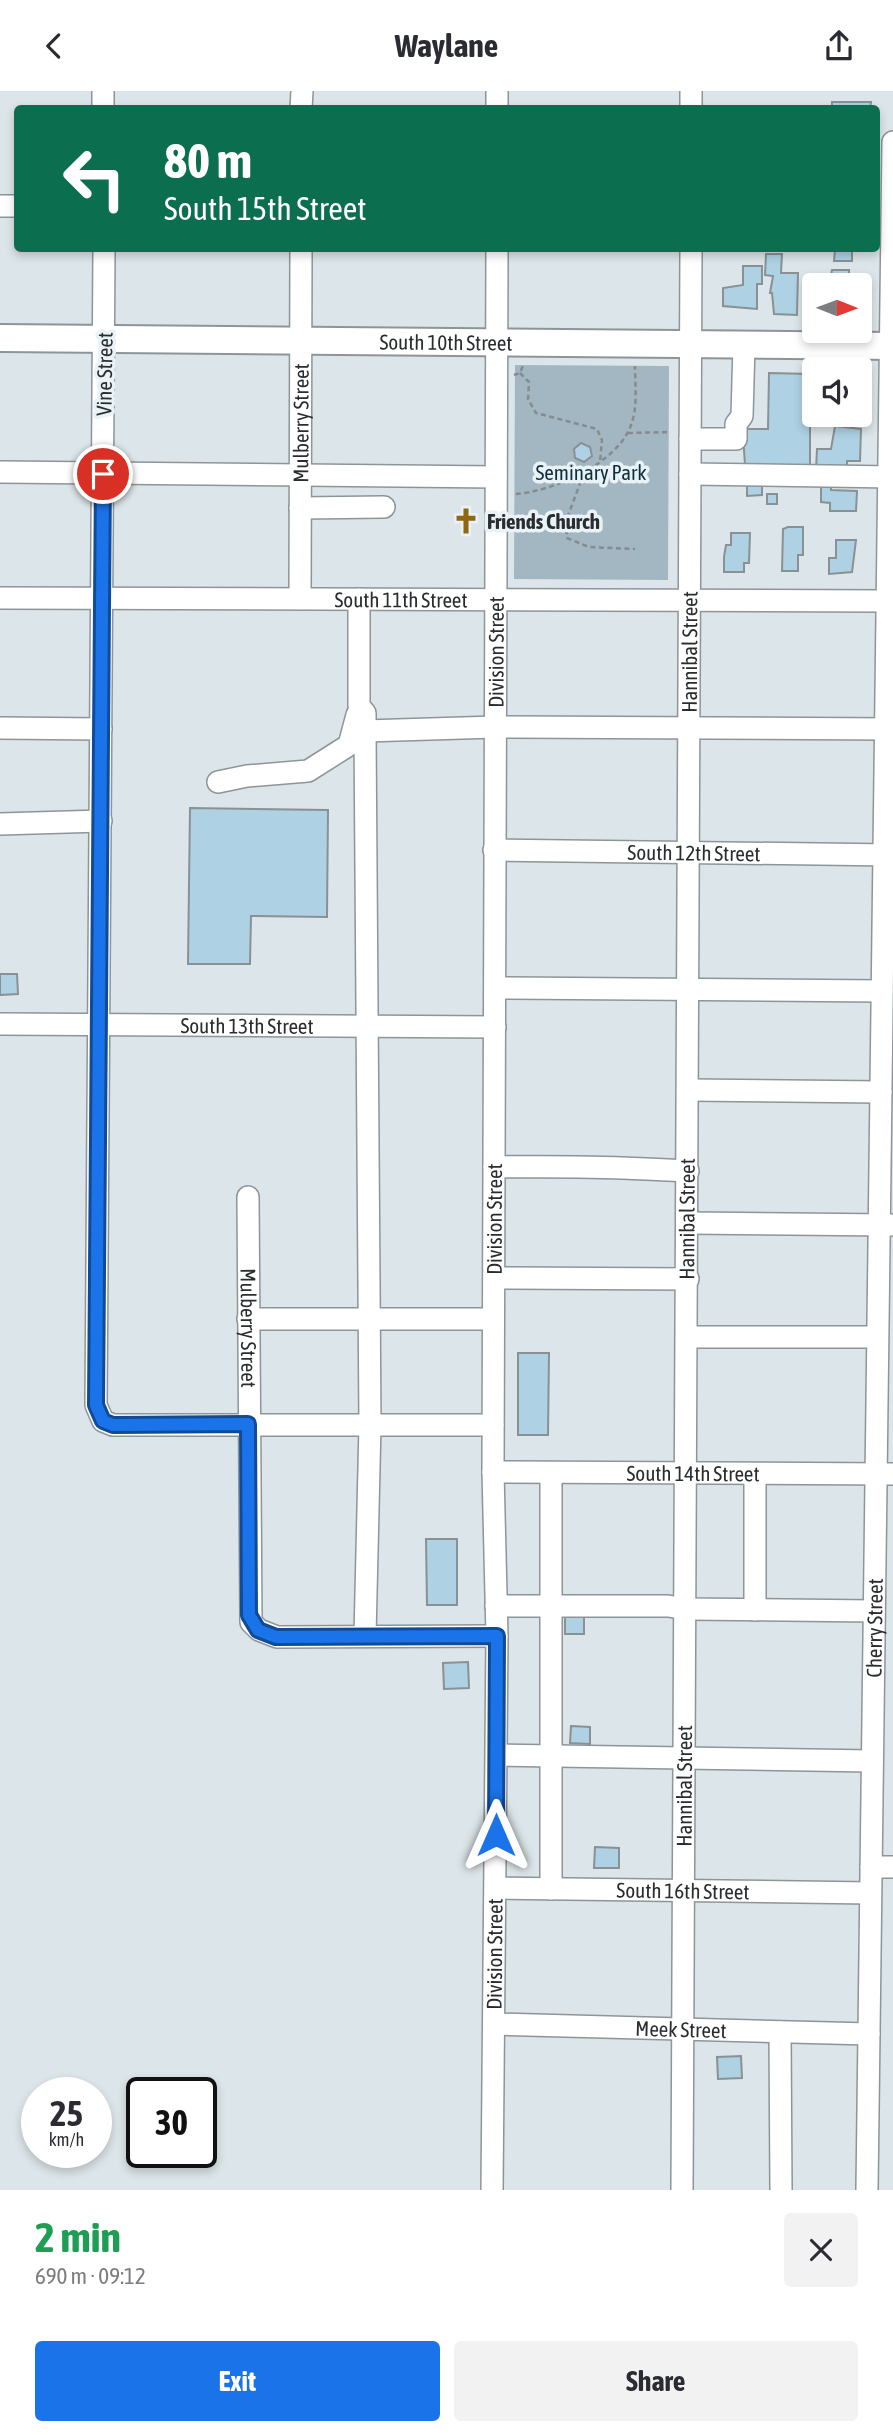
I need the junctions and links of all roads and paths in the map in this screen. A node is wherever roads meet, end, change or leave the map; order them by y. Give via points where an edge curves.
1 (893, 142) edge
2 (893, 212) edge
3 (104, 252) edge
4 (301, 252) edge
5 (497, 252) edge
6 (691, 252) edge
7 (0, 338) edge
8 (105, 338) junction
9 (301, 341) junction
10 (496, 342) junction
11 (691, 344) junction
12 (744, 345) junction
13 (892, 346) edge
14 (635, 366) dead end
15 (520, 373) dead end
16 (669, 432) dead end
17 (628, 433) junction
18 (691, 439) junction
19 (600, 462) junction
20 (585, 470) junction
21 (0, 472) edge
22 (103, 474) junction
23 (690, 474) junction
24 (300, 475) junction
25 (496, 477) junction
26 (891, 477) edge
27 (511, 494) dead end
28 (384, 507) dead end
29 (300, 508) junction
30 (635, 549) dead end
31 (0, 598) edge
32 (300, 598) junction
33 (101, 599) junction
34 (359, 599) junction
35 (496, 601) junction
36 (887, 601) junction
37 (690, 602) junction
38 (359, 706) junction
39 (495, 727) junction
40 (0, 728) edge
41 (101, 729) junction
42 (690, 729) junction
43 (889, 729) edge
44 (365, 731) junction
45 (218, 782) dead end
46 (101, 821) junction
47 (0, 824) edge
48 (494, 850) junction
49 (689, 851) junction
50 (888, 855) edge
51 (886, 982) edge
52 (495, 988) junction
53 (689, 990) junction
54 (0, 1024) edge
55 (100, 1024) junction
56 (368, 1026) junction
57 (495, 1027) junction
58 (688, 1090) junction
59 (885, 1098) edge
60 (494, 1167) junction
61 (688, 1171) junction
62 (248, 1197) dead end
63 (688, 1223) junction
64 (886, 1224) edge
65 (494, 1278) junction
66 (688, 1279) junction
67 (248, 1319) junction
68 (493, 1319) junction
69 (369, 1321) junction
70 (688, 1337) junction
71 (883, 1343) edge
72 (248, 1424) junction
73 (370, 1425) junction
74 (493, 1425) junction
75 (493, 1472) junction
76 (551, 1473) junction
77 (687, 1474) junction
78 (755, 1474) junction
79 (884, 1474) edge
80 (496, 1606) junction
81 (550, 1606) junction
82 (687, 1609) junction
83 (754, 1610) junction
84 (874, 1611) junction
85 (365, 1636) junction
86 (497, 1636) junction
87 (883, 1690) edge
88 (497, 1755) junction
89 (550, 1755) junction
90 (686, 1758) junction
91 (872, 1761) junction
92 (871, 1867) junction
93 (893, 1867) edge
94 (496, 1888) junction
95 (551, 1889) junction
96 (685, 1890) junction
97 (870, 1893) junction
98 (494, 2024) junction
99 (683, 2029) junction
100 (780, 2032) junction
101 (869, 2034) junction
102 (492, 2190) edge
103 (682, 2190) edge
104 (781, 2190) edge
105 (867, 2190) edge

1 - 2 street, Cherry Street
2 - 13 street, Cherry Street
3 - 8 street, Vine Street
4 - 9 street, Mulberry Street
5 - 10 street, Division Street
6 - 11 street, Hannibal Street
7 - 8 main road, South 10th Street
8 - 9 main road, South 10th Street
8 - 22 street, Vine Street
9 - 10 main road, South 10th Street
9 - 24 street, Mulberry Street
10 - 11 main road, South 10th Street
10 - 25 street, Division Street
11 - 12 main road, South 10th Street
11 - 18 street, Hannibal Street
12 - 13 main road, South 10th Street
12 - 18 street via 743,416 736,424 736,439
13 - 26 street, Cherry Street
14 - 17 path via 634,417
15 - 19 path via 529,382 528,399 536,413 597,429 602,440
16 - 17 path
17 - 19 path
18 - 23 street, Hannibal Street
19 - 20 path
20 - 27 path via 545,489
20 - 30 path via 566,521 567,538 589,547
21 - 22 street
22 - 24 street
22 - 33 street, Vine Street
23 - 26 street
23 - 37 street, Hannibal Street
24 - 25 street
24 - 29 street, Mulberry Street
25 - 35 street, Division Street
26 - 36 street, Cherry Street
28 - 29 street
29 - 32 street, Mulberry Street
31 - 33 street, South 11th Street
32 - 33 street, South 11th Street
32 - 34 street, South 11th Street
33 - 41 street, Vine Street
34 - 35 street, South 11th Street
34 - 38 street
35 - 37 street, South 11th Street
35 - 39 street, Division Street
36 - 37 street, South 11th Street
36 - 43 street, Cherry Street
37 - 42 street, Hannibal Street
38 - 44 street via 365,713
38 - 45 street via 349,745 328,761 308,771
39 - 42 street
39 - 44 street
39 - 48 street, Division Street
40 - 41 street
41 - 46 street, Vine Street
42 - 43 street
42 - 49 street, Hannibal Street
43 - 50 street, Cherry Street
44 - 56 street
46 - 47 street
46 - 55 street, Vine Street
48 - 49 street, South 12th Street
48 - 52 street, Division Street
49 - 50 street, South 12th Street
49 - 53 street, Hannibal Street
50 - 51 street, Cherry Street
51 - 53 street
51 - 59 street, Cherry Street
52 - 53 street
52 - 57 street, Division Street
53 - 58 street, Hannibal Street
54 - 55 street, South 13th Street
55 - 56 street, South 13th Street
55 - 72 street, Vine Street via 96,1405 103,1421 113,1425
56 - 57 street, South 13th Street
56 - 69 street
57 - 60 street, Division Street
58 - 59 street
58 - 61 street, Hannibal Street
59 - 64 street, Cherry Street
60 - 61 street
60 - 65 street, Division Street
61 - 63 street, Hannibal Street
62 - 67 street, Mulberry Street
63 - 64 street
63 - 66 street, Hannibal Street
64 - 71 street, Cherry Street
65 - 66 street
65 - 68 street, Division Street
66 - 70 street, Hannibal Street
67 - 69 street
67 - 72 street, Mulberry Street
68 - 69 street
68 - 74 street, Division Street
69 - 73 street
70 - 71 street
70 - 77 street, Hannibal Street
71 - 79 street, Cherry Street
72 - 73 street
72 - 85 street, Mulberry Street via 249,1615 255,1626 276,1637
73 - 74 street
73 - 85 street
74 - 75 street, Division Street
75 - 76 street, South 14th Street
75 - 80 street, Division Street
76 - 77 street, South 14th Street
76 - 81 street
77 - 78 street, South 14th Street
77 - 82 street, Hannibal Street
78 - 79 street, South 14th Street
78 - 83 street
79 - 84 street, Cherry Street
80 - 81 street
80 - 86 street, Division Street
81 - 82 street
81 - 89 street
82 - 83 street
82 - 90 street, Hannibal Street
83 - 84 street
84 - 87 street, Cherry Street
85 - 86 street
86 - 88 street, Division Street
87 - 91 street, Cherry Street
88 - 89 street
88 - 94 street, Division Street
89 - 90 street
89 - 95 street
90 - 91 street
90 - 96 street, Hannibal Street
91 - 92 street, Cherry Street
92 - 93 street
92 - 97 street, Cherry Street
94 - 95 street, South 16th Street
94 - 98 street, Division Street
95 - 96 street, South 16th Street
96 - 97 street, South 16th Street
96 - 99 street, Hannibal Street
97 - 101 street, Cherry Street
98 - 99 street, Meek Street
98 - 102 street, Division Street
99 - 100 street, Meek Street
99 - 103 street, Hannibal Street
100 - 101 street, Meek Street
100 - 104 street
101 - 105 street, Cherry Street

